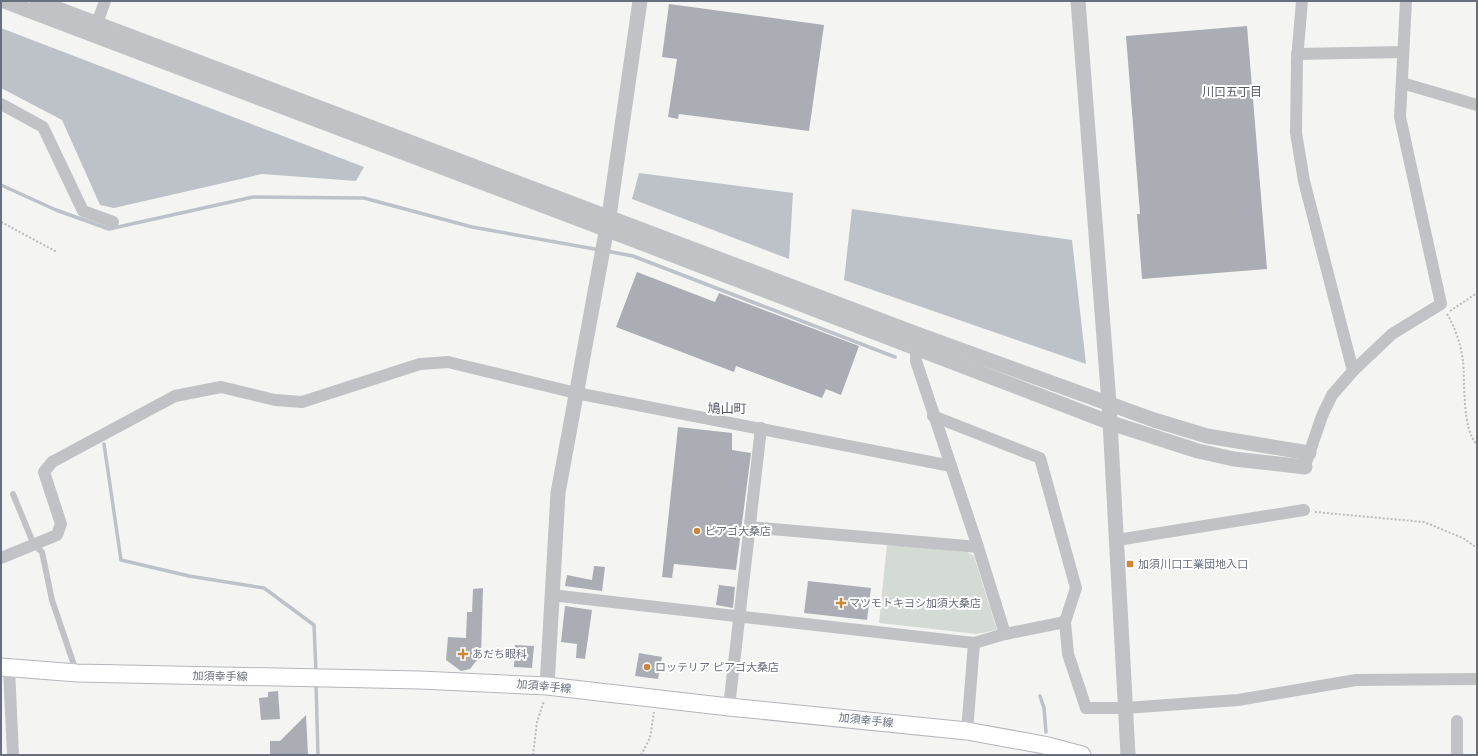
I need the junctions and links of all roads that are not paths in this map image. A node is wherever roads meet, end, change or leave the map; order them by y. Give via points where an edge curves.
1 (4, 1) edge
2 (37, 1) edge
3 (105, 1) edge
4 (640, 1) edge
5 (1078, 1) edge
6 (1302, 1) edge
7 (1406, 1) edge
8 (95, 29) junction
9 (1403, 52) junction
10 (1297, 54) junction
11 (1402, 82) junction
12 (1, 104) edge
13 (1477, 105) edge
14 (113, 222) dead end
15 (608, 223) junction
16 (916, 340) junction
17 (1353, 371) junction
18 (576, 393) junction
19 (1109, 403) junction
20 (933, 416) junction
21 (1110, 423) junction
22 (761, 428) junction
23 (1309, 453) junction
24 (951, 466) junction
25 (1306, 467) joint
26 (13, 494) dead end
27 (1304, 510) road end
28 (749, 527) junction
29 (1117, 540) junction
30 (34, 545) junction
31 (978, 547) junction
32 (1, 558) edge
33 (552, 595) junction
34 (739, 615) junction
35 (1065, 622) junction
36 (1005, 634) junction
37 (974, 643) junction
38 (5, 668) edge
39 (77, 674) junction
40 (1477, 679) edge
41 (547, 686) junction
42 (729, 707) junction
43 (1126, 708) junction
44 (1457, 721) dead end
45 (966, 731) junction
46 (13, 755) edge
47 (1082, 755) edge
48 (1128, 755) edge
49 (1457, 755) edge

1 - 8 street
2 - 8 street
3 - 8 street
4 - 15 street
5 - 19 street
6 - 10 street
7 - 9 street
8 - 15 street
9 - 10 street
9 - 11 street
10 - 17 street via 1296,133 1304,180
11 - 13 street
11 - 17 street via 1400,117 1439,306 1392,334
12 - 14 street via 43,127 83,211
15 - 16 street
15 - 18 street
16 - 19 street
16 - 20 street via 916,361
16 - 21 street
17 - 23 street via 1332,395
18 - 22 street
18 - 30 street via 448,362 420,364 302,402 275,400 221,387 175,396 52,462 44,472 61,524 57,535
18 - 33 street via 558,493
19 - 21 street
19 - 23 street via 1207,436
20 - 24 street
20 - 35 street via 1040,458 1076,588
21 - 25 street via 1198,451 1240,460
21 - 29 street
22 - 24 street
22 - 28 street
23 - 25 street
24 - 31 street
26 - 30 lane
27 - 29 street
28 - 31 street
28 - 34 street
29 - 43 street
30 - 32 street
30 - 39 lane via 42,552 52,600
31 - 36 street
33 - 34 street
33 - 41 street
34 - 37 street
34 - 42 street
35 - 36 street
35 - 43 street via 1068,654 1086,708
36 - 37 street
37 - 45 street
38 - 39 main road, 加須幸手線
38 - 46 street
39 - 41 main road, 加須幸手線 via 420,680
40 - 43 street via 1356,680 1238,700
41 - 42 main road, 加須幸手線
42 - 45 main road, 加須幸手線
43 - 48 street
44 - 49 street
45 - 47 main road, 加須幸手線 via 1044,745

